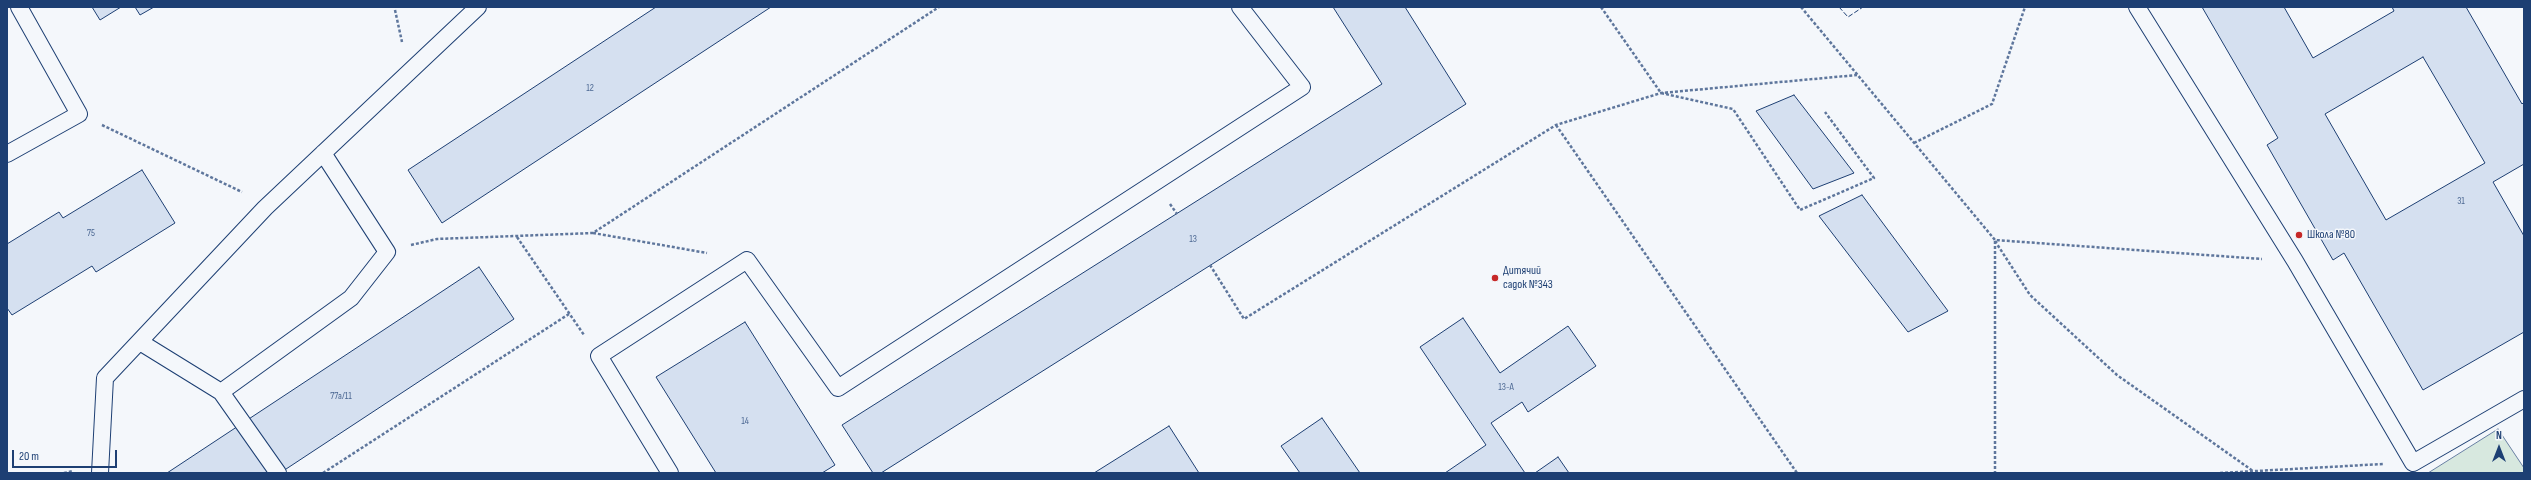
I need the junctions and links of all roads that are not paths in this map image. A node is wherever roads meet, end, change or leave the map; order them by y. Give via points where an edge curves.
1 (19, 7) edge
2 (478, 7) edge
3 (1240, 7) edge
4 (2137, 7) edge
5 (323, 153) junction
6 (7, 154) edge
7 (140, 342) junction
8 (221, 392) junction
9 (2524, 399) edge
10 (100, 473) edge
11 (278, 473) edge
12 (670, 473) edge

1 - 6 lane via 78,114
2 - 5 lane
3 - 12 lane via 1302,87 838,388 747,260 599,356
4 - 9 lane via 2295,261 2413,463
5 - 7 lane via 265,208
5 - 8 lane via 387,252 351,298
7 - 8 lane
7 - 10 lane via 105,378
8 - 11 lane

